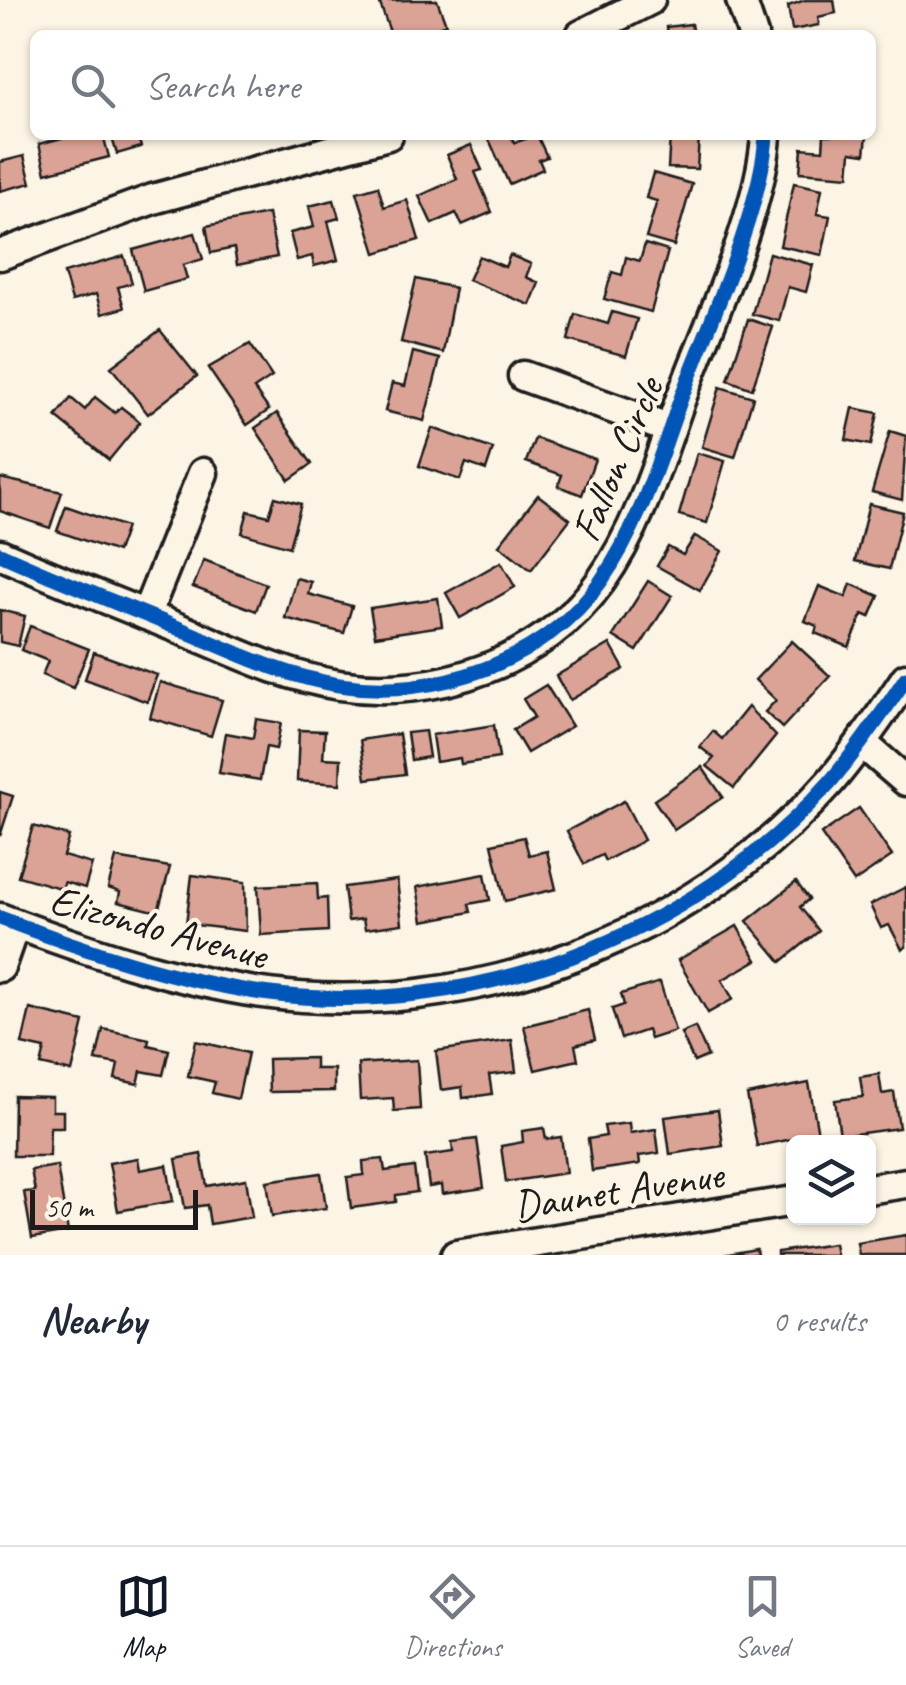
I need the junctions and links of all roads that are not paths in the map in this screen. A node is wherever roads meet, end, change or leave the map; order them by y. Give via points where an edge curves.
1 (650, 0) edge
2 (741, 0) edge
3 (590, 30) edge
4 (751, 30) edge
5 (370, 140) edge
6 (765, 140) edge
7 (0, 255) edge
8 (523, 376) dead end
9 (670, 429) junction
10 (204, 472) dead end
11 (0, 554) edge
12 (146, 614) junction
13 (906, 678) edge
14 (862, 743) junction
15 (906, 781) edge
16 (8, 921) edge
17 (0, 968) edge
18 (906, 1184) edge
19 (876, 1189) edge
20 (786, 1202) edge
21 (456, 1255) edge

1 - 3 street
2 - 4 street
5 - 7 street via 153,199
6 - 9 street, Fallon Circle via 755,194
8 - 9 street
9 - 12 street, Fallon Circle via 634,526 600,583 546,636 478,672 410,688 336,685
10 - 12 street
11 - 12 street, Fallon Circle
13 - 14 street, Elizondo Avenue
14 - 15 street
14 - 16 street, Elizondo Avenue via 788,824 693,897 589,950 484,983 375,997 264,993 163,972
16 - 17 street
18 - 19 street
20 - 21 street, Daunet Avenue

